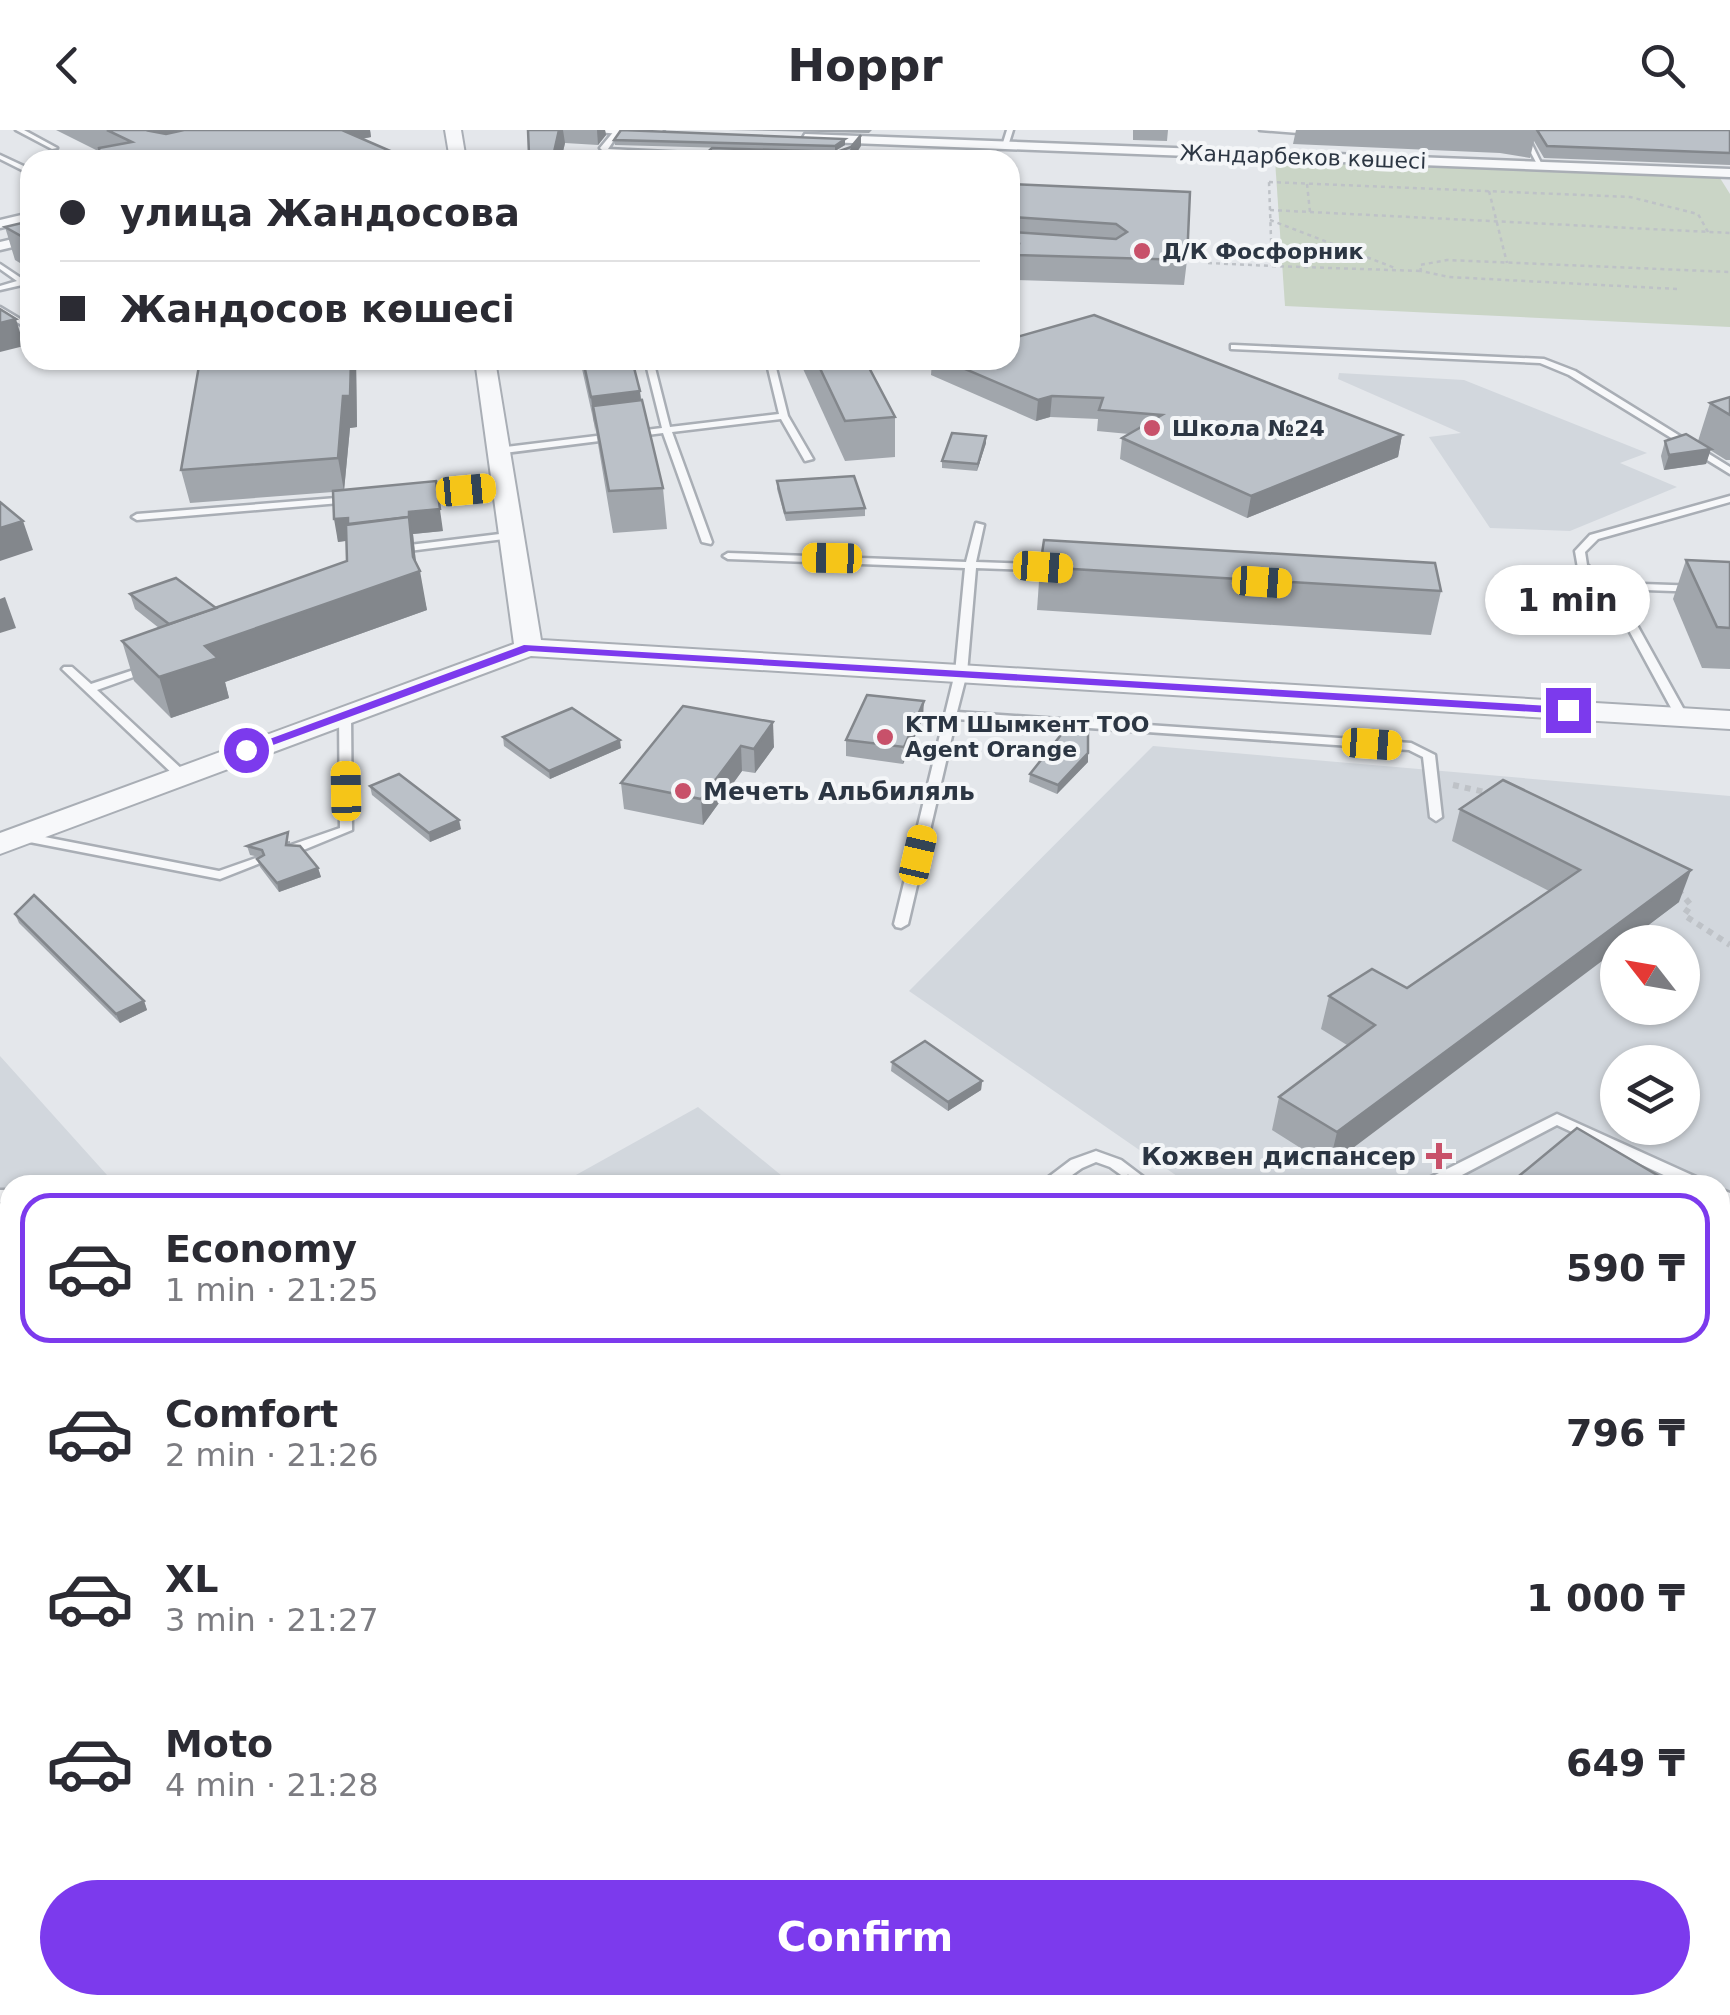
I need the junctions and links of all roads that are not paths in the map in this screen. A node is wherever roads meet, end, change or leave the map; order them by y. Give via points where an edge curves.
1 (19, 130) edge
2 (577, 130) edge
3 (1010, 130) edge
4 (1264, 130) edge
5 (618, 132) edge
6 (1320, 132) edge
7 (673, 134) edge
8 (1524, 134) edge
9 (728, 136) edge
10 (781, 138) edge
11 (1507, 138) dead end
12 (928, 143) junction
13 (1005, 146) junction
14 (54, 148) dead end
15 (723, 150) edge
16 (924, 150) edge
17 (1268, 156) junction
18 (1541, 166) junction
19 (1730, 173) edge
20 (1234, 347) dead end
21 (487, 370) edge
22 (652, 370) edge
23 (772, 370) edge
24 (784, 416) junction
25 (667, 430) junction
26 (497, 451) junction
27 (808, 459) dead end
28 (1730, 471) edge
29 (503, 487) junction
30 (406, 495) edge
31 (368, 498) edge
32 (1730, 499) edge
33 (137, 517) dead end
34 (979, 525) dead end
35 (508, 536) junction
36 (707, 542) dead end
37 (380, 552) edge
38 (728, 556) dead end
39 (970, 562) junction
40 (1066, 568) edge
41 (1610, 586) junction
42 (1730, 590) edge
43 (528, 648) junction
44 (162, 663) edge
45 (68, 668) dead end
46 (960, 673) junction
47 (91, 688) junction
48 (345, 714) junction
49 (951, 715) junction
50 (1682, 718) junction
51 (1730, 720) edge
52 (180, 774) junction
53 (1436, 818) dead end
54 (10, 840) edge
55 (296, 848) edge
56 (256, 862) edge
57 (901, 924) dead end
58 (1061, 1175) edge
59 (1130, 1175) edge
60 (1448, 1175) edge
61 (1679, 1175) edge

1 - 14 lane
2 - 5 street
3 - 13 lane
4 - 6 lane
4 - 17 lane
5 - 7 street
8 - 11 lane
8 - 18 lane
9 - 15 lane
10 - 12 street, Жандарбеков көшесі via 851,147
12 - 13 street, Жандарбеков көшесі
12 - 16 street
13 - 17 street, Жандарбеков көшесі
17 - 18 street, Жандарбеков көшесі
18 - 19 street, Жандарбеков көшесі
20 - 28 lane via 1541,361
21 - 26 street
22 - 25 lane
23 - 24 lane
24 - 25 lane
24 - 27 lane
25 - 26 lane
25 - 36 lane
26 - 29 street
29 - 30 lane
29 - 35 street
31 - 33 lane
32 - 41 lane via 1594,537 1580,551 1582,566
34 - 39 lane
35 - 37 lane
35 - 43 street
38 - 39 lane
39 - 40 lane
39 - 46 lane
41 - 42 lane
41 - 50 lane
43 - 46 street
43 - 48 street
44 - 47 lane
45 - 47 lane
46 - 49 lane
46 - 50 street
47 - 52 lane
48 - 52 street
48 - 55 lane via 346,830
49 - 53 lane via 1411,747 1429,755
49 - 57 lane
50 - 51 street
52 - 54 street
54 - 56 lane via 220,875
58 - 59 lane via 1098,1155
60 - 61 lane via 1557,1118

